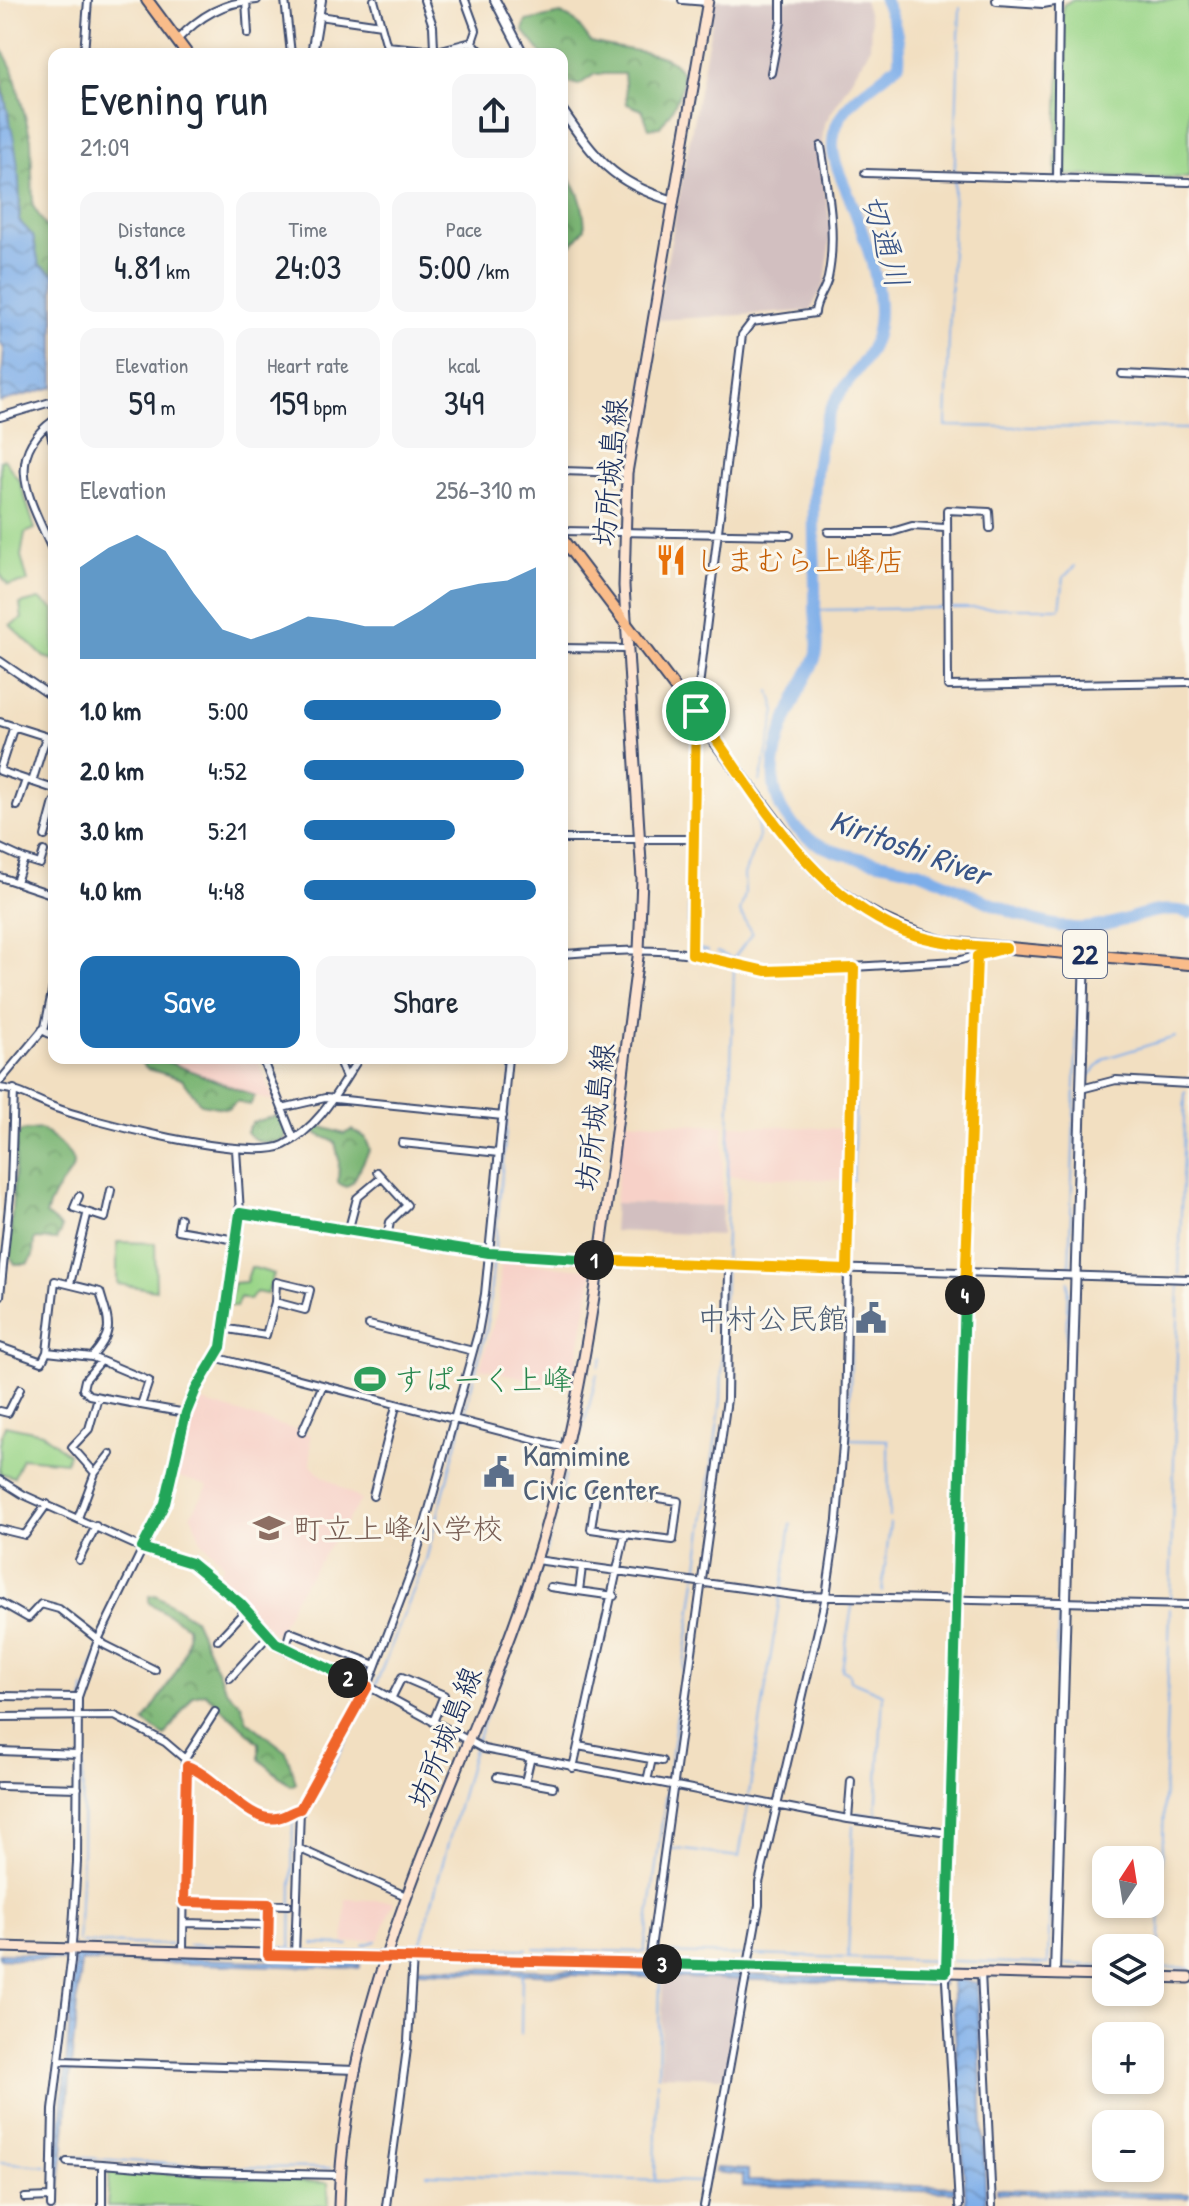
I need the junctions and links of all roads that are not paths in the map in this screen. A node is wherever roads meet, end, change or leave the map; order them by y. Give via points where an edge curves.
1 (88, 0) edge
2 (147, 0) edge
3 (246, 0) edge
4 (257, 0) edge
5 (285, 0) edge
6 (321, 0) edge
7 (374, 0) edge
8 (424, 0) edge
9 (465, 0) edge
10 (495, 0) edge
11 (682, 0) edge
12 (781, 0) edge
13 (997, 0) edge
14 (1060, 0) edge
15 (707, 1) edge
16 (319, 16) junction
17 (381, 25) junction
18 (248, 34) dead end
19 (177, 40) junction
20 (472, 42) junction
21 (84, 48) edge
22 (183, 48) edge
23 (290, 48) edge
24 (313, 48) edge
25 (387, 48) edge
26 (434, 48) edge
27 (449, 48) edge
28 (478, 48) edge
29 (520, 48) edge
30 (771, 73) dead end
31 (568, 119) edge
32 (821, 146) dead end
33 (865, 173) dead end
34 (1057, 179) junction
35 (1189, 182) edge
36 (671, 200) junction
37 (1122, 374) dead end
38 (1189, 377) edge
39 (48, 403) edge
40 (0, 417) edge
41 (48, 425) edge
42 (568, 471) edge
43 (627, 473) junction
44 (945, 528) junction
45 (990, 528) dead end
46 (568, 531) edge
47 (624, 531) junction
48 (828, 532) dead end
49 (790, 535) dead end
50 (717, 536) junction
51 (48, 539) edge
52 (568, 547) edge
53 (626, 621) junction
54 (568, 648) edge
55 (627, 649) junction
56 (1, 664) edge
57 (1189, 682) edge
58 (48, 694) edge
59 (696, 711) junction
60 (0, 722) edge
61 (14, 726) junction
62 (48, 737) edge
63 (48, 742) edge
64 (0, 770) edge
65 (29, 781) junction
66 (48, 787) edge
67 (17, 806) dead end
68 (48, 825) edge
69 (45, 836) dead end
70 (639, 838) junction
71 (568, 839) edge
72 (694, 839) junction
73 (0, 848) edge
74 (44, 851) dead end
75 (24, 859) junction
76 (0, 877) edge
77 (16, 882) junction
78 (48, 893) edge
79 (639, 950) junction
80 (979, 951) junction
81 (568, 954) edge
82 (692, 954) junction
83 (1085, 954) junction
84 (1189, 964) edge
85 (854, 968) junction
86 (48, 1015) edge
87 (42, 1030) junction
88 (48, 1033) edge
89 (264, 1064) edge
90 (340, 1064) edge
91 (355, 1064) edge
92 (507, 1064) edge
93 (346, 1078) junction
94 (0, 1081) edge
95 (1189, 1084) edge
96 (0, 1088) edge
97 (14, 1089) junction
98 (1081, 1089) junction
99 (333, 1100) junction
100 (282, 1108) junction
101 (503, 1116) junction
102 (294, 1139) junction
103 (402, 1143) dead end
104 (236, 1149) junction
105 (499, 1153) junction
106 (0, 1185) edge
107 (11, 1186) junction
108 (111, 1190) dead end
109 (79, 1196) dead end
110 (240, 1213) junction
111 (87, 1215) junction
112 (180, 1218) dead end
113 (348, 1232) junction
114 (387, 1238) junction
115 (236, 1240) junction
116 (3, 1253) edge
117 (489, 1253) junction
118 (602, 1261) junction
119 (725, 1266) junction
120 (847, 1270) junction
121 (966, 1273) junction
122 (1076, 1276) junction
123 (1189, 1279) edge
124 (70, 1284) junction
125 (1, 1287) edge
126 (0, 1296) edge
127 (275, 1302) junction
128 (369, 1325) dead end
129 (222, 1328) junction
130 (0, 1347) edge
131 (473, 1351) junction
132 (47, 1352) junction
133 (92, 1357) junction
134 (218, 1358) junction
135 (101, 1361) junction
136 (322, 1387) junction
137 (20, 1389) dead end
138 (98, 1397) junction
139 (141, 1405) junction
140 (396, 1406) junction
141 (0, 1411) edge
142 (186, 1413) junction
143 (459, 1422) junction
144 (302, 1432) dead end
145 (566, 1448) junction
146 (110, 1454) dead end
147 (95, 1473) junction
148 (0, 1480) edge
149 (373, 1496) dead end
150 (47, 1504) junction
151 (78, 1518) junction
152 (96, 1526) junction
153 (0, 1529) edge
154 (625, 1534) junction
155 (142, 1548) junction
156 (79, 1560) dead end
157 (536, 1560) junction
158 (582, 1567) junction
159 (620, 1572) junction
160 (701, 1584) junction
161 (550, 1587) dead end
162 (579, 1591) junction
163 (614, 1596) junction
164 (826, 1596) junction
165 (956, 1599) junction
166 (0, 1602) edge
167 (1065, 1602) junction
168 (1189, 1605) edge
169 (246, 1610) junction
170 (269, 1635) junction
171 (218, 1640) dead end
172 (102, 1643) junction
173 (285, 1650) junction
174 (376, 1665) junction
175 (155, 1670) dead end
176 (230, 1678) dead end
177 (368, 1686) junction
178 (0, 1696) edge
179 (78, 1697) junction
180 (391, 1699) junction
181 (215, 1712) dead end
182 (82, 1716) junction
183 (0, 1717) edge
184 (433, 1722) junction
185 (468, 1741) junction
186 (578, 1746) junction
187 (0, 1751) edge
188 (78, 1754) junction
189 (652, 1759) junction
190 (530, 1761) junction
191 (662, 1761) dead end
192 (186, 1762) junction
193 (573, 1768) junction
194 (497, 1777) dead end
195 (647, 1781) junction
196 (851, 1781) dead end
197 (525, 1782) junction
198 (669, 1784) junction
199 (0, 1786) edge
200 (553, 1787) dead end
201 (78, 1788) junction
202 (775, 1803) junction
203 (300, 1809) junction
204 (848, 1819) junction
205 (948, 1833) junction
206 (298, 1848) junction
207 (406, 1896) junction
208 (184, 1902) junction
209 (269, 1904) junction
210 (288, 1905) dead end
211 (184, 1923) junction
212 (268, 1925) junction
213 (0, 1947) edge
214 (183, 1952) junction
215 (71, 1955) junction
216 (268, 1955) junction
217 (295, 1955) junction
218 (384, 1957) junction
219 (413, 1957) junction
220 (649, 1963) junction
221 (745, 1970) junction
222 (1055, 1974) junction
223 (1092, 1975) edge
224 (1164, 1977) edge
225 (1189, 1978) edge
226 (947, 1979) junction
227 (981, 1980) junction
228 (60, 2061) junction
229 (357, 2070) junction
230 (67, 2162) dead end
231 (102, 2164) junction
232 (340, 2175) junction
233 (51, 2197) junction
234 (25, 2198) dead end
235 (51, 2206) edge
236 (102, 2206) edge
237 (339, 2206) edge
238 (386, 2206) edge
239 (704, 2206) edge
240 (959, 2206) edge
241 (992, 2206) edge

1 - 21 street
2 - 19 main road
3 - 4 street
3 - 18 street
3 - 19 street via 197,20
5 - 23 street
6 - 16 street
7 - 17 street
8 - 26 street
9 - 20 street via 476,30
10 - 29 street
11 - 15 street
12 - 30 street
13 - 14 street
14 - 34 street
15 - 36 main road, 坊所城島線
16 - 17 street
16 - 24 street
17 - 25 street
19 - 22 main road
20 - 27 street
20 - 28 street
31 - 36 street via 620,180
32 - 50 street via 829,197 828,278 815,313 752,322 742,335
33 - 34 street
34 - 35 street
36 - 43 main road, 坊所城島線
37 - 38 street
39 - 40 street
41 - 51 street via 28,442 21,470
42 - 43 street
43 - 47 main road, 坊所城島線
44 - 45 street via 947,510 989,512
44 - 48 street
44 - 57 street via 948,686
46 - 47 street
47 - 50 street
47 - 53 main road, 坊所城島線
49 - 50 street
50 - 59 street
52 - 53 main road, 22
53 - 55 main road, 坊所城島線
53 - 59 main road, 22
54 - 55 street
55 - 70 main road, 坊所城島線
56 - 58 street
59 - 72 street
59 - 80 main road, 22 via 799,852 836,890 905,932
60 - 61 street
61 - 62 street
61 - 64 street
63 - 65 street
64 - 65 street
65 - 66 street
65 - 67 street
68 - 69 street
70 - 71 street
70 - 72 street
70 - 79 main road, 坊所城島線
72 - 82 street
73 - 75 street
74 - 75 street via 40,864
75 - 77 street
76 - 77 street
77 - 78 street
79 - 81 street
79 - 82 street
79 - 118 main road, 坊所城島線
80 - 83 main road, 22
80 - 85 street
80 - 121 street
82 - 85 street via 766,971
83 - 84 main road, 22
83 - 98 street
85 - 120 street
86 - 87 street
87 - 88 street
87 - 94 street
89 - 100 street
90 - 93 street
91 - 93 street
92 - 101 street
93 - 99 street
95 - 98 street via 1116,1080
96 - 97 street
97 - 104 street via 97,1120
97 - 107 street
98 - 122 street
99 - 100 street
99 - 101 street
99 - 102 street
100 - 102 street
101 - 105 street
102 - 104 street via 266,1150
103 - 105 street
104 - 110 street
105 - 117 street
106 - 107 street
107 - 116 street
108 - 111 street via 105,1218
109 - 111 street via 74,1208
110 - 113 street
110 - 115 street
111 - 124 street
112 - 115 street via 178,1230
113 - 114 street
113 - 114 street via 357,1198 379,1175 407,1205 390,1222
114 - 117 street
115 - 129 street
116 - 125 street
117 - 118 street
117 - 131 street
118 - 119 street
118 - 145 main road, 坊所城島線
119 - 120 street
119 - 160 street via 727,1399
120 - 121 street
120 - 164 street via 845,1419
121 - 122 street
121 - 165 street
122 - 123 street
122 - 167 street
124 - 132 street via 55,1281
124 - 133 street via 100,1292 111,1327
125 - 126 street
127 - 127 street via 276,1282 310,1290 305,1310
127 - 129 street via 266,1335
128 - 131 street
129 - 134 street
130 - 132 street via 42,1362
131 - 143 street
132 - 133 street
133 - 135 street
134 - 136 street
134 - 142 street
135 - 138 street via 83,1389
135 - 139 street via 149,1381
136 - 140 street
136 - 144 street
137 - 141 street via 8,1413
138 - 139 street
138 - 147 street via 89,1429 72,1447
139 - 142 street
140 - 143 street
140 - 149 street
142 - 155 street via 169,1489
143 - 145 street
143 - 174 street
145 - 157 main road, 坊所城島線
146 - 147 street
147 - 151 street
148 - 150 street
150 - 151 street
150 - 153 street via 29,1533
151 - 152 street
152 - 155 street
152 - 156 street
154 - 154 street via 673,1540 678,1501 597,1489 591,1529
154 - 159 street
155 - 169 street via 191,1563
155 - 172 street
157 - 158 street
157 - 185 main road, 坊所城島線
158 - 159 street
158 - 162 street
159 - 160 street
159 - 163 street
160 - 164 street
160 - 198 street
161 - 162 street
162 - 163 street
163 - 186 street
164 - 165 street
164 - 202 street
165 - 167 street
165 - 205 street
166 - 172 street via 28,1618 41,1604 53,1605
167 - 168 street
167 - 222 street
169 - 170 street
169 - 171 street
170 - 173 street
170 - 176 street
172 - 175 street
172 - 179 street
173 - 174 street via 290,1632
173 - 177 street
174 - 177 street
177 - 180 street
177 - 203 street
178 - 179 street
179 - 182 street
180 - 184 street
180 - 184 street via 402,1677 444,1695
181 - 192 street
182 - 183 street
182 - 188 street
182 - 192 street via 133,1722
184 - 185 street
185 - 190 street
185 - 207 main road, 坊所城島線
186 - 189 street
186 - 193 street
187 - 188 street
188 - 201 street
189 - 191 street
189 - 195 street
190 - 193 street
190 - 197 street
192 - 203 street via 256,1817 274,1819
192 - 208 street
193 - 195 street
194 - 197 street
195 - 198 street
196 - 204 street
197 - 200 street
198 - 202 street
198 - 220 street
199 - 201 street
201 - 215 street
202 - 204 street
202 - 221 street
203 - 206 street
204 - 205 street
205 - 226 street
206 - 207 street
206 - 217 street
207 - 218 main road, 坊所城島線
208 - 209 street
208 - 211 street
209 - 210 street
209 - 212 street
211 - 212 street
211 - 214 street
212 - 216 street
213 - 215 main road
214 - 215 main road
214 - 216 main road
215 - 228 street
216 - 217 main road
217 - 218 main road
218 - 219 main road
218 - 229 main road, 坊所城島線
219 - 220 main road
219 - 238 street via 408,2041
220 - 221 main road
221 - 226 main road
221 - 239 street
222 - 223 main road
222 - 227 main road
224 - 225 main road
226 - 227 main road
226 - 240 street
227 - 241 street
228 - 229 street
228 - 233 street
229 - 232 main road, 坊所城島線
230 - 231 street
231 - 232 street
231 - 236 street
232 - 237 main road, 坊所城島線
233 - 234 street
233 - 235 street

